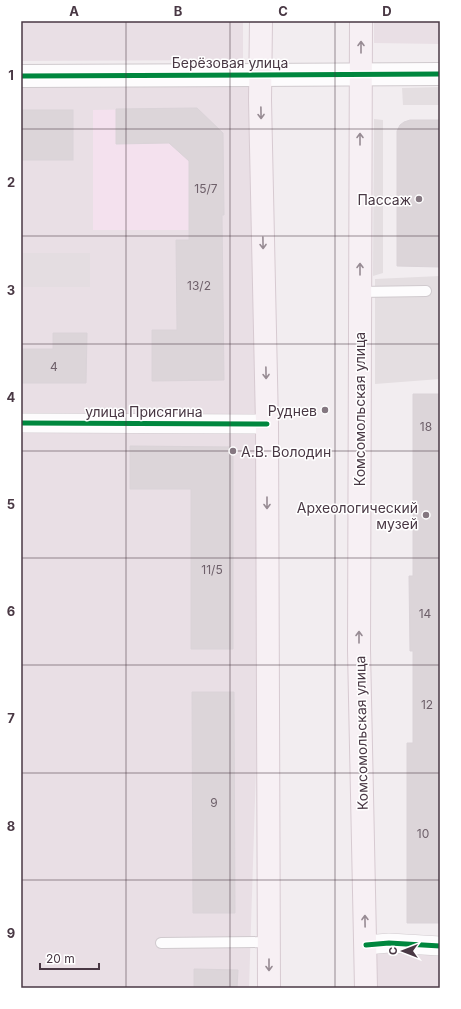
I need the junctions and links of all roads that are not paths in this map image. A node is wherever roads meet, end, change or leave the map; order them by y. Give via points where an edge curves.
1 (261, 21) edge
2 (361, 21) edge
3 (261, 74) junction
4 (360, 74) junction
5 (440, 74) edge
6 (21, 76) edge
7 (426, 291) dead end
8 (360, 292) junction
9 (21, 423) edge
10 (267, 424) junction
11 (161, 942) dead end
12 (269, 942) junction
13 (366, 945) junction
14 (440, 946) edge
15 (269, 988) edge
16 (366, 988) edge

1 - 3 main road
4 -> 2 main road, Комсомольская улица
3 - 4 street, Берёзовая улица
3 - 6 street, Берёзовая улица
3 -> 10 main road
4 - 5 street, Берёзовая улица
8 -> 4 main road, Комсомольская улица
7 - 8 lane
13 -> 8 main road, Комсомольская улица via 359,650
9 - 10 street, улица Присягина
10 -> 12 main road
11 - 12 lane
12 -> 15 main road
13 - 14 street via 389,943
13 - 16 main road, Комсомольская улица

